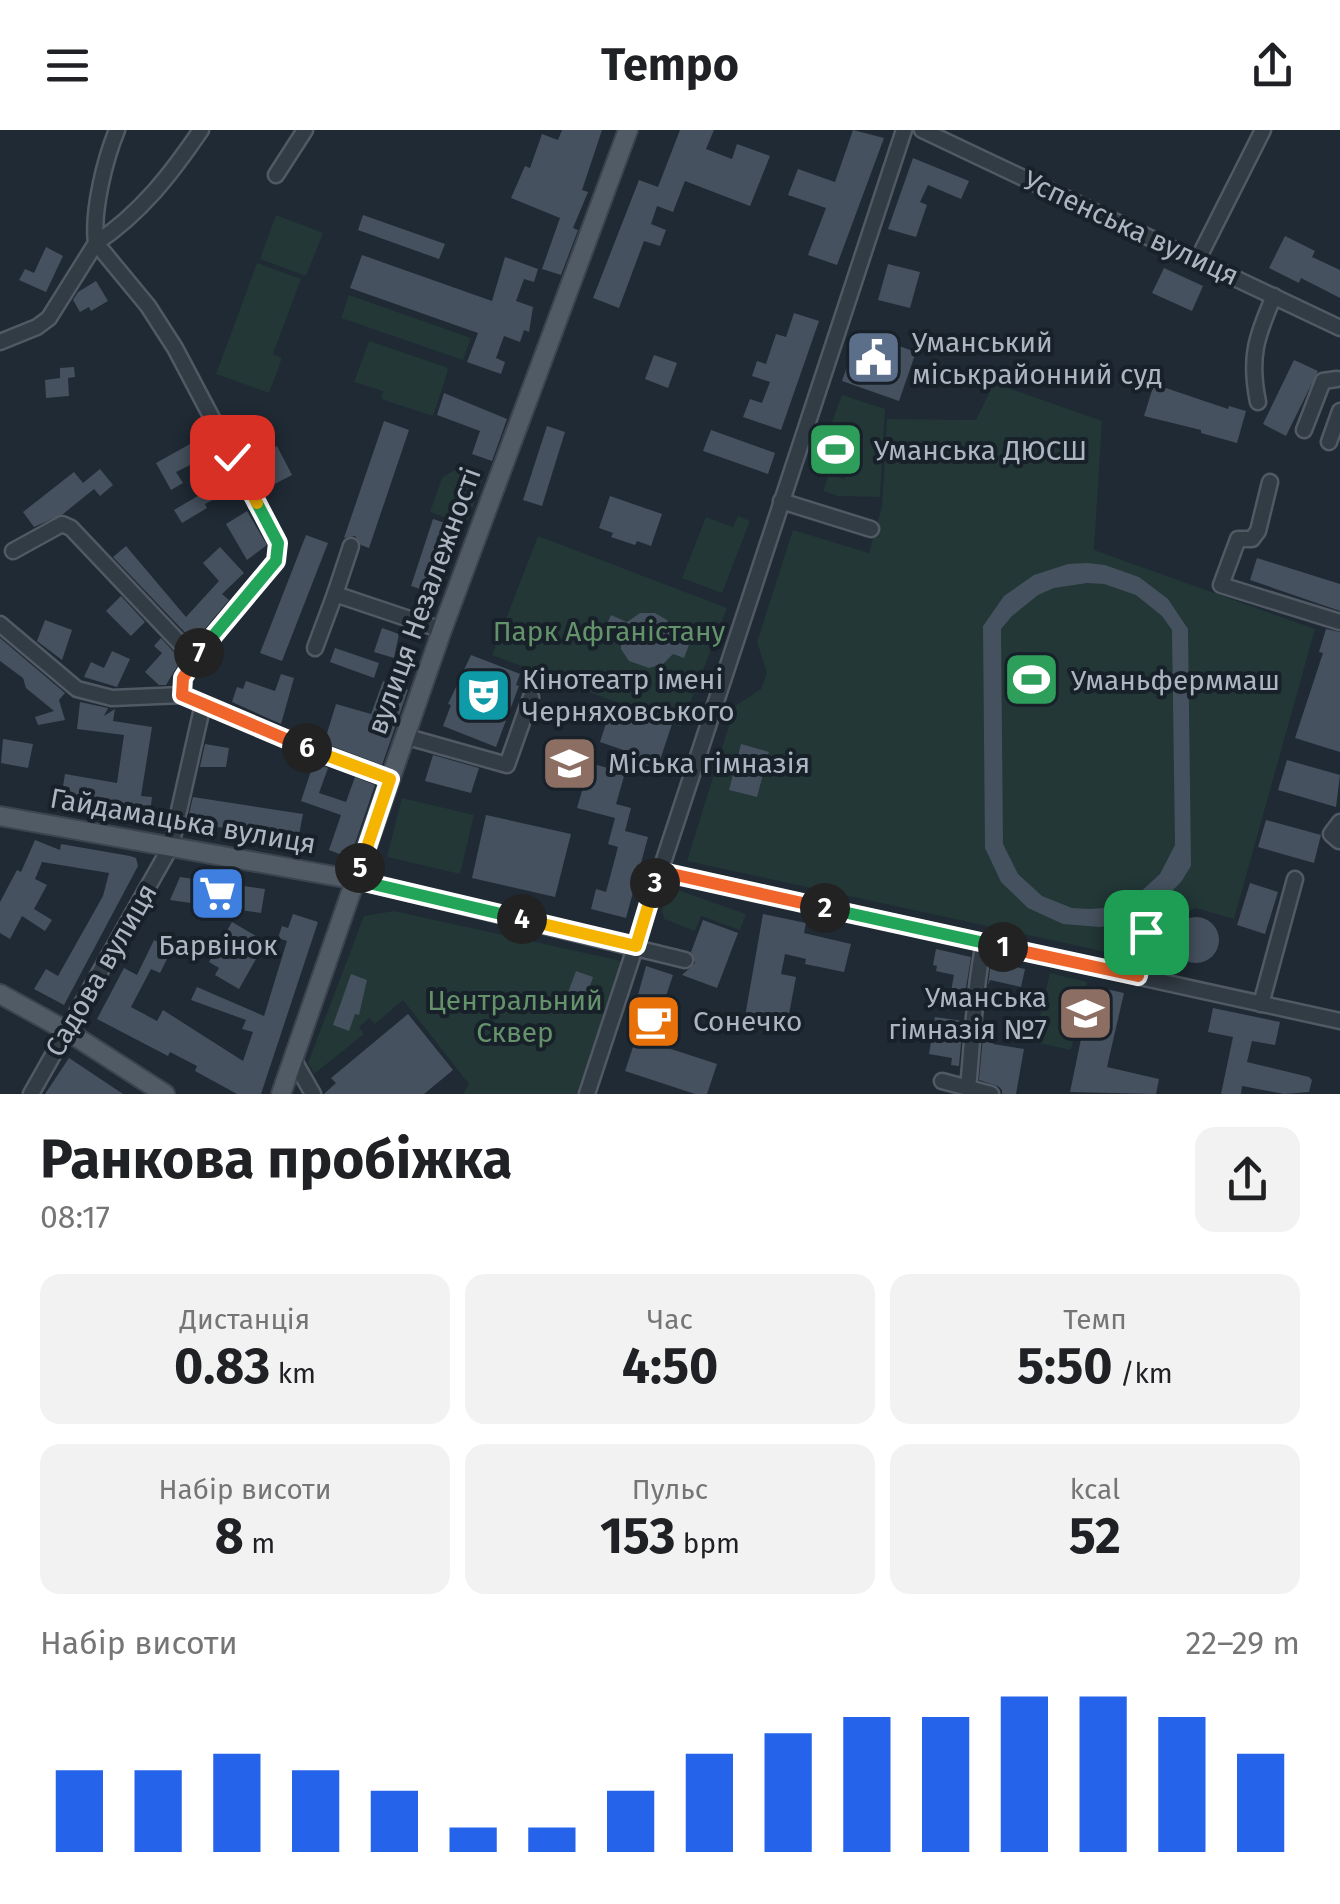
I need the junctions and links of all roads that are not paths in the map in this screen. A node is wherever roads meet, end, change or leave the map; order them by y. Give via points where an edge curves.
1 (118, 130) edge
2 (201, 130) edge
3 (305, 130) edge
4 (628, 130) edge
5 (904, 130) edge
6 (922, 130) edge
7 (1263, 130) edge
8 (276, 175) dead end
9 (96, 243) junction
10 (1198, 259) junction
11 (1274, 296) junction
12 (1340, 328) edge
13 (0, 342) edge
14 (1339, 378) edge
15 (1258, 402) dead end
16 (1340, 411) edge
17 (1304, 430) dead end
18 (1329, 442) dead end
19 (1270, 482) dead end
20 (781, 501) junction
21 (871, 529) dead end
22 (352, 546) dead end
23 (13, 551) dead end
24 (335, 594) junction
25 (1340, 622) edge
26 (0, 624) edge
27 (442, 630) junction
28 (315, 648) dead end
29 (194, 658) junction
30 (182, 695) junction
31 (532, 697) dead end
32 (203, 704) junction
33 (404, 736) junction
34 (390, 779) junction
35 (0, 816) edge
36 (1340, 818) edge
37 (1340, 841) edge
38 (171, 846) junction
39 (658, 871) junction
40 (1294, 878) dead end
41 (356, 880) junction
42 (1146, 932) dead end
43 (984, 943) junction
44 (636, 946) junction
45 (685, 960) dead end
46 (1138, 976) junction
47 (0, 994) edge
48 (1262, 1004) junction
49 (1340, 1021) edge
50 (67, 1031) junction
51 (293, 1059) junction
52 (942, 1081) dead end
53 (968, 1088) junction
54 (309, 1092) edge
55 (30, 1094) edge
56 (164, 1094) edge
57 (281, 1094) edge
58 (587, 1094) edge
59 (990, 1094) edge

1 - 9 street via 107,154
2 - 9 street via 129,221
3 - 8 street
4 - 27 main road, вулиця Незалежності
5 - 20 street
6 - 10 street, Успенська вулиця
7 - 10 street
9 - 13 street via 50,318
9 - 29 street via 175,348 278,543 276,561
10 - 11 street, Успенська вулиця
11 - 12 street, Успенська вулиця
11 - 15 street via 1256,337 1252,373
14 - 17 street via 1323,381
16 - 18 street
19 - 25 street via 1258,530 1252,539 1238,539 1221,585
20 - 21 street
20 - 39 street
22 - 24 street
23 - 29 street via 54,526 71,528
24 - 27 street
24 - 28 street
26 - 30 street via 78,689 112,698
27 - 33 main road, вулиця Незалежності
29 - 30 street
30 - 32 street
31 - 33 street via 508,765
32 - 34 street
32 - 38 street, Садова вулиця
33 - 34 main road, вулиця Незалежності
34 - 41 main road, вулиця Незалежності
35 - 38 main road, Гайдамацька вулиця
36 - 37 street via 1330,834
38 - 41 main road, Гайдамацька вулиця
38 - 50 street, Садова вулиця
39 - 43 street
39 - 44 street
40 - 48 street
41 - 44 street
41 - 51 main road, вулиця Незалежності
42 - 46 street
43 - 46 street
43 - 53 street via 972,1004
44 - 45 street
44 - 58 street
46 - 48 street
47 - 50 main road
48 - 49 street
50 - 55 street, Садова вулиця
50 - 56 main road
51 - 54 street
51 - 57 main road, вулиця Незалежності
52 - 53 street
53 - 59 street

